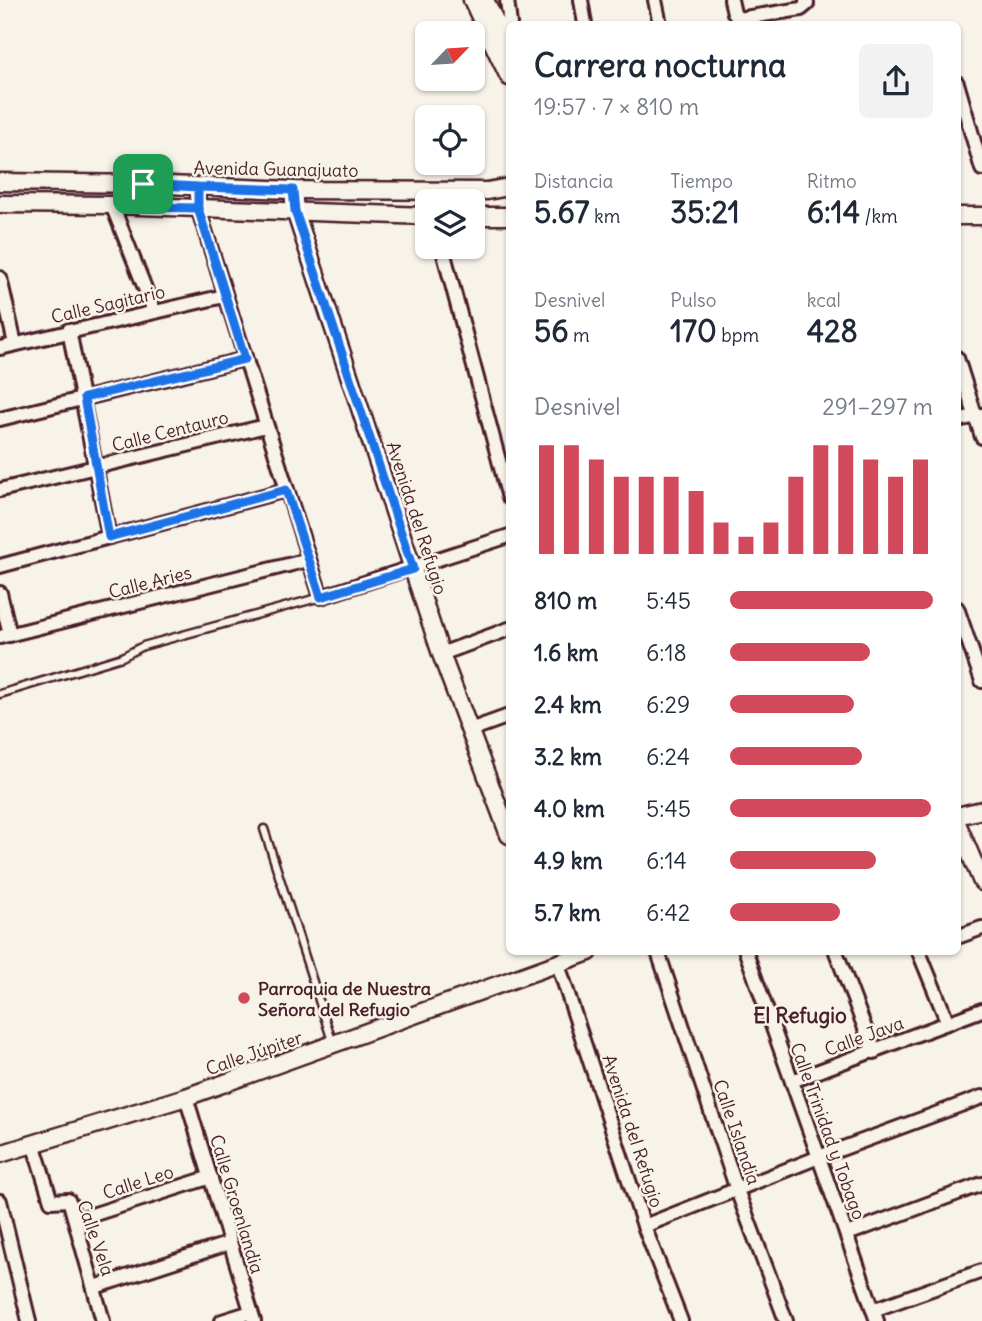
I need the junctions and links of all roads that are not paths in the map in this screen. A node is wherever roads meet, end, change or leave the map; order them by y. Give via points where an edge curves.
1 (472, 0) edge
2 (485, 0) edge
3 (507, 0) edge
4 (581, 0) edge
5 (655, 0) edge
6 (731, 0) edge
7 (805, 4) edge
8 (510, 21) edge
9 (584, 21) edge
10 (659, 21) edge
11 (506, 43) edge
12 (506, 71) edge
13 (961, 97) edge
14 (982, 169) edge
15 (0, 182) edge
16 (143, 184) junction
17 (198, 187) junction
18 (506, 188) edge
19 (293, 190) junction
20 (0, 204) edge
21 (112, 205) junction
22 (143, 207) junction
23 (198, 208) junction
24 (295, 211) junction
25 (415, 216) edge
26 (485, 216) edge
27 (506, 216) edge
28 (961, 216) edge
29 (982, 216) edge
30 (445, 259) edge
31 (0, 278) edge
32 (224, 296) junction
33 (154, 311) junction
34 (69, 330) junction
35 (15, 344) junction
36 (0, 348) edge
37 (245, 359) junction
38 (961, 368) edge
39 (84, 398) junction
40 (979, 415) edge
41 (0, 419) edge
42 (961, 420) edge
43 (266, 426) junction
44 (982, 437) edge
45 (96, 467) junction
46 (506, 487) edge
47 (0, 490) edge
48 (286, 490) junction
49 (109, 537) junction
50 (506, 537) edge
51 (308, 560) junction
52 (0, 566) edge
53 (413, 569) junction
54 (0, 593) edge
55 (321, 597) junction
56 (961, 620) edge
57 (506, 630) edge
58 (5, 636) edge
59 (441, 654) junction
60 (982, 681) edge
61 (0, 694) edge
62 (506, 717) edge
63 (470, 730) junction
64 (982, 810) edge
65 (961, 815) edge
66 (506, 827) edge
67 (264, 829) dead end
68 (961, 832) edge
69 (982, 882) edge
70 (982, 928) edge
71 (961, 936) edge
72 (659, 955) edge
73 (747, 955) edge
74 (837, 955) edge
75 (920, 955) edge
76 (556, 958) edge
77 (982, 1010) edge
78 (948, 1023) junction
79 (334, 1045) junction
80 (874, 1052) junction
81 (792, 1081) junction
82 (186, 1097) junction
83 (982, 1097) edge
84 (33, 1143) junction
85 (0, 1154) edge
86 (819, 1157) junction
87 (211, 1177) junction
88 (982, 1184) edge
89 (737, 1190) junction
90 (0, 1201) edge
91 (76, 1220) junction
92 (644, 1226) junction
93 (847, 1234) junction
94 (230, 1243) junction
95 (982, 1271) edge
96 (95, 1287) junction
97 (875, 1316) edge
98 (252, 1317) edge
99 (29, 1321) edge
100 (103, 1321) edge
101 (222, 1321) edge
102 (681, 1321) edge
103 (786, 1321) edge

1 - 12 street
2 - 11 street
3 - 8 street
4 - 9 street
5 - 10 street
6 - 7 street via 738,19
13 - 14 street
15 - 16 street, Avenida Guanajuato
16 - 17 street, Avenida Guanajuato
16 - 22 street
17 - 19 street, Avenida Guanajuato
17 - 23 street
18 - 19 street, Avenida Guanajuato
19 - 24 street, Avenida del Refugio
20 - 21 street
21 - 22 street
21 - 33 street
22 - 23 street
23 - 24 street
23 - 32 street
24 - 25 street
24 - 53 street, Avenida del Refugio
26 - 27 street
28 - 29 street
30 - 46 street
31 - 35 street
32 - 33 street, Calle Sagitario
32 - 37 street
33 - 34 street, Calle Sagitario
34 - 35 street, Calle Sagitario
34 - 39 street
35 - 36 street, Calle Sagitario
37 - 39 street
37 - 43 street
38 - 40 street
39 - 41 street
39 - 45 street
40 - 42 street
40 - 44 street
43 - 45 street, Calle Centauro
43 - 48 street
45 - 47 street, Calle Centauro
45 - 49 street
48 - 49 street
48 - 51 street
49 - 52 street
50 - 53 street
51 - 55 street
51 - 58 street, Calle Aries
53 - 55 street
53 - 59 street, Avenida del Refugio
54 - 58 street
55 - 61 lane via 144,646
56 - 60 street
57 - 59 street
59 - 63 street, Avenida del Refugio
62 - 63 street
63 - 66 street, Avenida del Refugio
64 - 65 street
67 - 79 lane
68 - 69 street
70 - 71 street
72 - 89 street, Calle Islandia
73 - 81 street, Calle Trinidad y Tobago
74 - 80 street
75 - 78 street
76 - 79 street, Calle Júpiter
76 - 92 street, Avenida del Refugio
77 - 78 street, Calle Java
78 - 80 street, Calle Java
79 - 82 street, Calle Júpiter
80 - 81 street, Calle Java
81 - 86 street, Calle Trinidad y Tobago
82 - 84 street, Calle Júpiter
82 - 87 street, Calle Groenlandia
83 - 86 street
84 - 85 street, Calle Júpiter
84 - 91 street, Calle Vela via 51,1201 68,1200
86 - 89 street
86 - 93 street, Calle Trinidad y Tobago
87 - 91 street, Calle Leo
87 - 94 street, Calle Groenlandia
88 - 93 street
89 - 92 street
89 - 103 street, Calle Islandia
90 - 99 street
91 - 96 street, Calle Vela
92 - 102 street, Avenida del Refugio
93 - 97 street, Calle Trinidad y Tobago
94 - 96 street
94 - 98 street, Calle Groenlandia
95 - 97 street
96 - 100 street, Calle Vela
98 - 101 street

